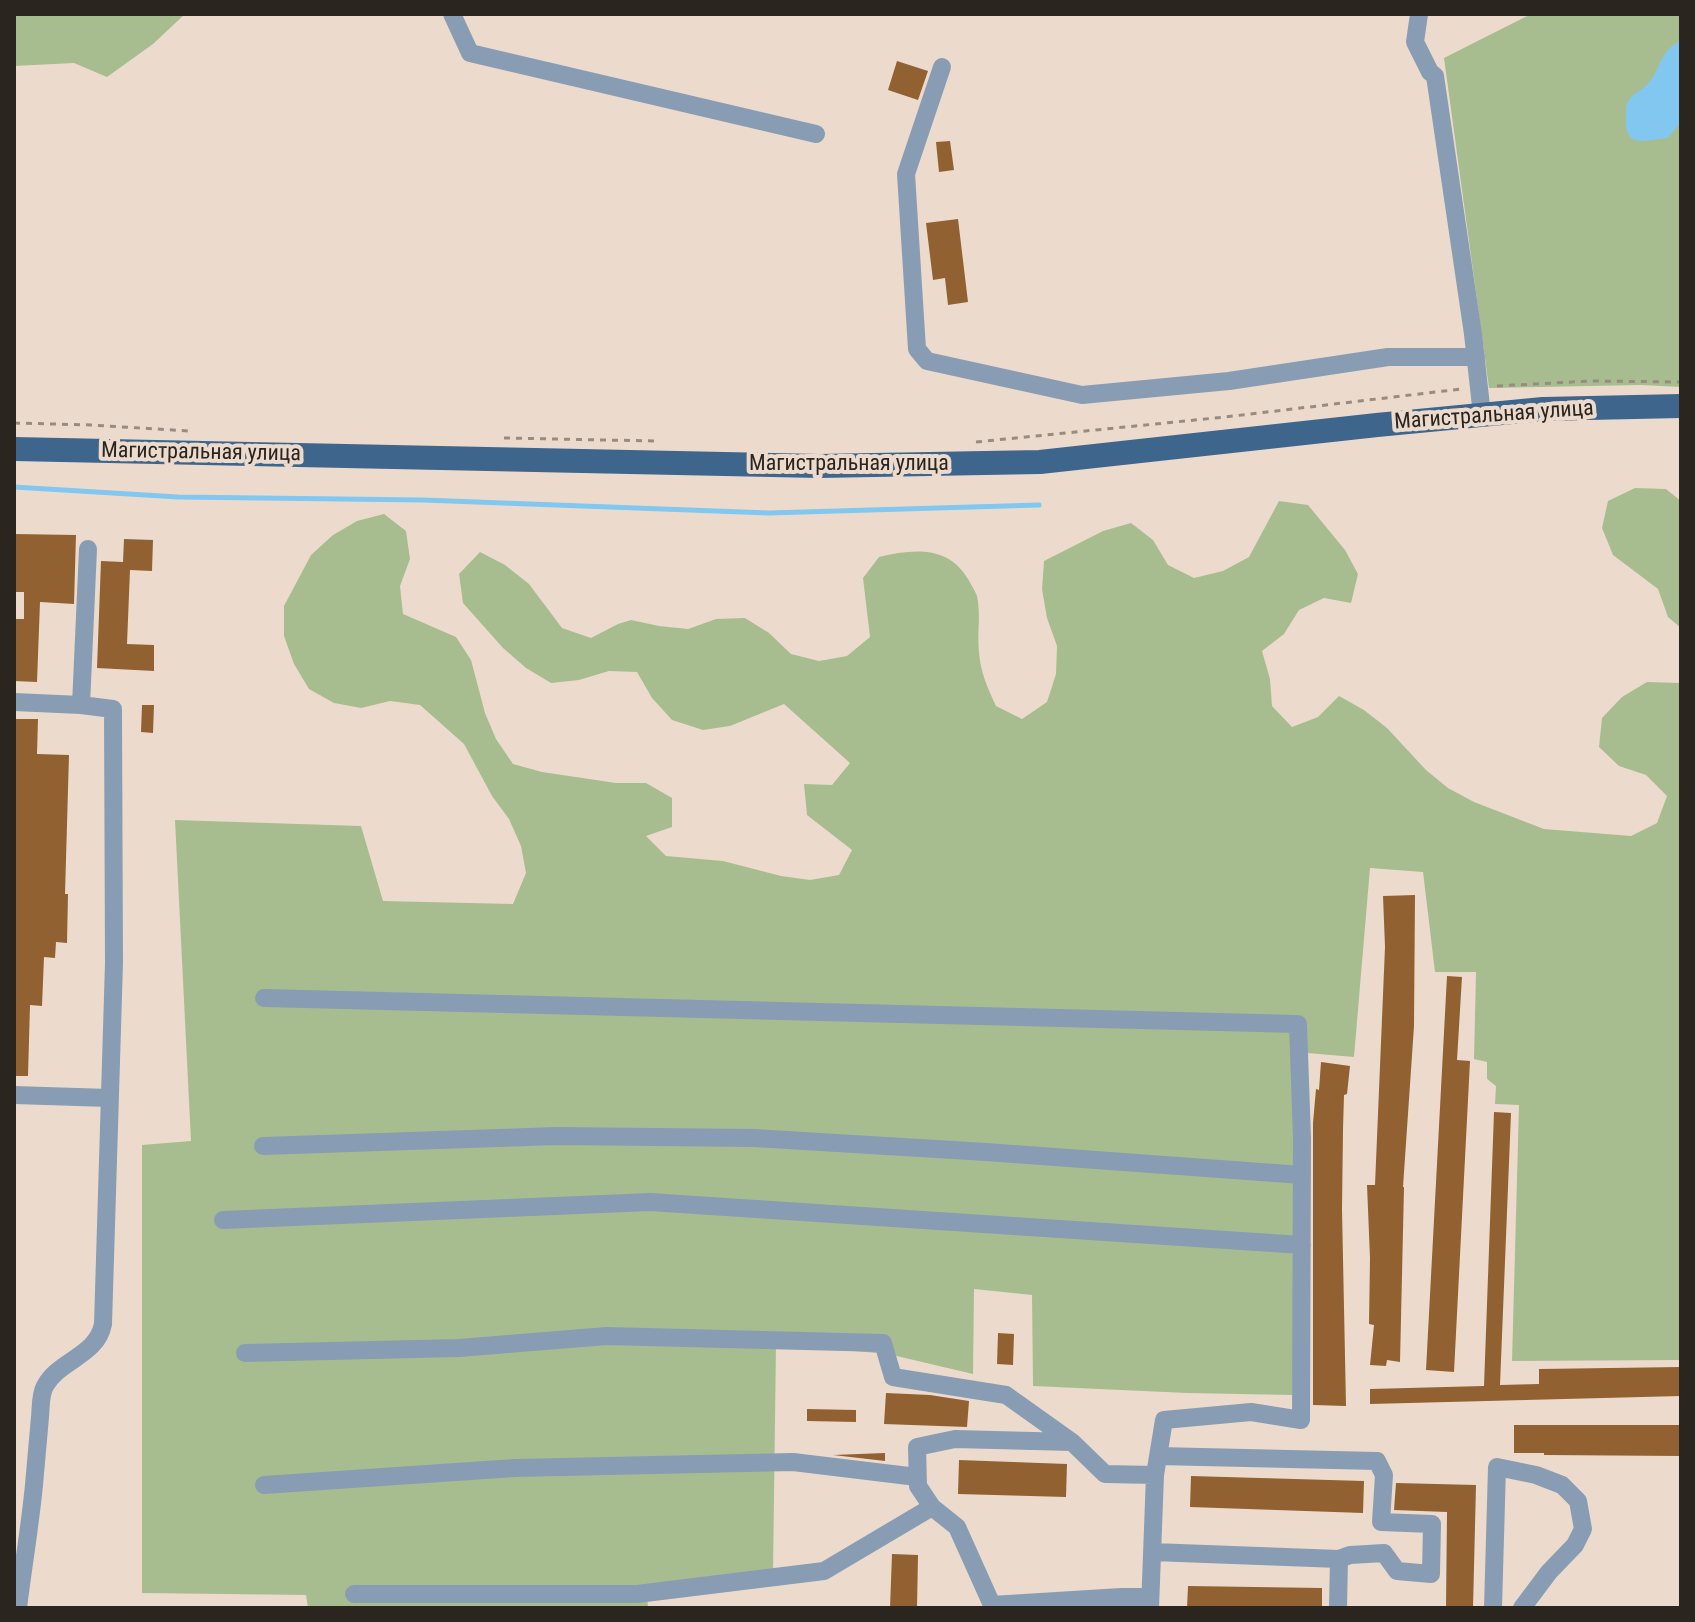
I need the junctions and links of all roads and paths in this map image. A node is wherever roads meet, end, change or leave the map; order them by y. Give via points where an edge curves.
1 (452, 14) edge
2 (1419, 14) edge
3 (942, 67) dead end
4 (816, 134) dead end
5 (1476, 357) junction
6 (1681, 382) edge
7 (1479, 387) junction
8 (1681, 406) edge
9 (1482, 415) junction
10 (14, 423) edge
11 (200, 432) dead end
12 (498, 438) dead end
13 (663, 441) dead end
14 (964, 442) dead end
15 (14, 449) edge
16 (88, 549) dead end
17 (14, 702) edge
18 (81, 705) junction
19 (264, 998) dead end
20 (14, 1095) edge
21 (109, 1098) junction
22 (263, 1146) dead end
23 (1302, 1175) junction
24 (223, 1220) dead end
25 (1302, 1245) junction
26 (245, 1353) dead end
27 (1072, 1442) junction
28 (1156, 1466) junction
29 (917, 1477) junction
30 (264, 1485) dead end
31 (932, 1507) junction
32 (1153, 1552) junction
33 (1339, 1559) junction
34 (354, 1594) dead end
35 (1150, 1603) edge
36 (991, 1607) edge
37 (18, 1608) edge
38 (1338, 1608) edge
39 (1493, 1608) edge
40 (1522, 1608) edge

1 - 4 lane via 470,53
2 - 5 lane via 1415,42 1435,76
3 - 5 lane via 906,174 917,349 927,361 1082,395 1229,381 1388,357
5 - 7 lane
6 - 7 path
7 - 9 lane
7 - 14 path
8 - 9 main road, Магистральная улица
9 - 15 main road, Магистральная улица via 993,464 819,466
10 - 11 path
12 - 13 path
16 - 18 lane
17 - 18 lane
18 - 21 lane via 113,709
19 - 23 lane via 1298,1024
20 - 21 lane
21 - 37 lane via 102,1330 89,1349 45,1386
22 - 23 lane via 557,1136 754,1138
23 - 25 lane
24 - 25 lane via 650,1202
25 - 28 lane via 1301,1420 1251,1412 1164,1420
26 - 27 lane via 459,1348 607,1336 883,1343 893,1377 1006,1395
27 - 28 lane via 1105,1474
27 - 29 lane via 955,1439 917,1447
28 - 32 lane
28 - 33 lane via 1377,1461 1384,1475 1381,1522 1432,1524 1431,1574 1397,1571 1384,1553
29 - 30 lane via 793,1462 515,1468
29 - 31 lane
31 - 34 lane via 824,1571 637,1594
31 - 36 lane via 957,1527
32 - 33 lane
32 - 35 lane
33 - 38 lane
35 - 36 lane via 1121,1597
39 - 40 lane via 1497,1467 1562,1485 1578,1501 1583,1529

